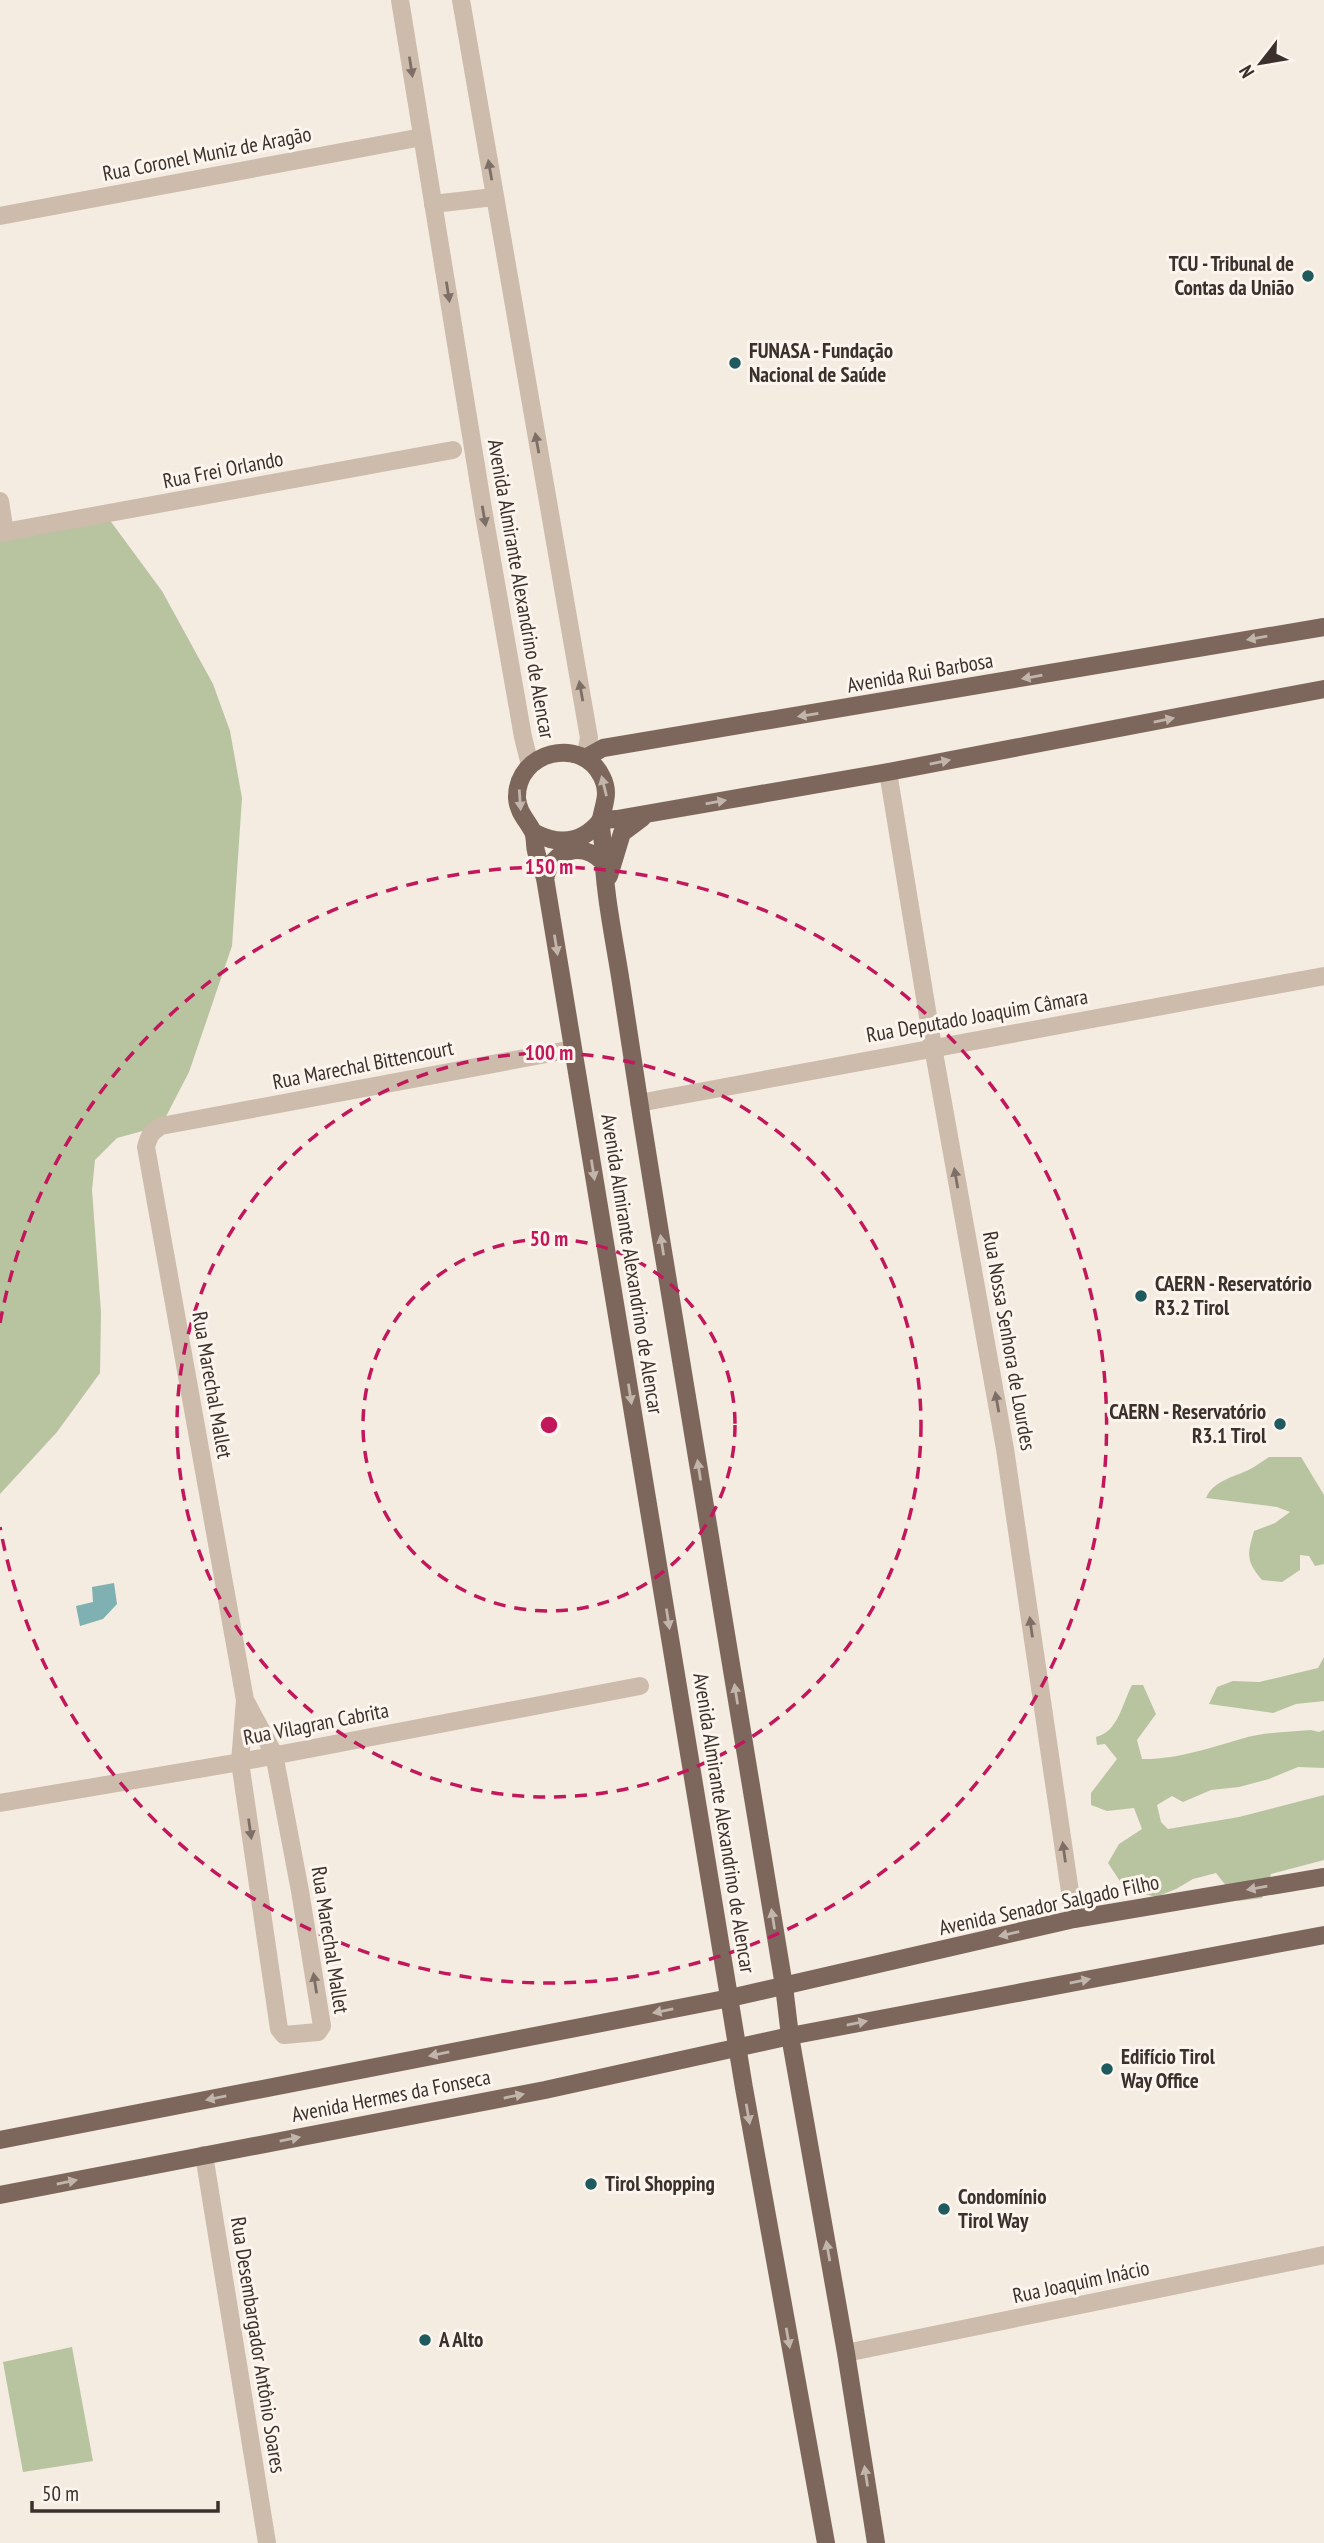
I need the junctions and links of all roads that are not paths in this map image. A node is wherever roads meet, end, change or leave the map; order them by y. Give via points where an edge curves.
1 (400, 0) edge
2 (461, 0) edge
3 (422, 137) junction
4 (495, 197) junction
5 (433, 204) junction
6 (0, 216) edge
7 (453, 450) dead end
8 (0, 501) edge
9 (3, 533) edge
10 (1324, 627) edge
11 (1324, 689) edge
12 (585, 758) junction
13 (530, 765) junction
14 (888, 772) junction
15 (649, 814) junction
16 (601, 820) junction
17 (535, 833) junction
18 (603, 862) junction
19 (545, 878) junction
20 (607, 886) junction
21 (1324, 976) edge
22 (933, 1047) junction
23 (573, 1049) junction
24 (639, 1103) junction
25 (161, 1126) joint
26 (640, 1686) dead end
27 (245, 1700) junction
28 (274, 1754) junction
29 (240, 1762) junction
30 (0, 1803) edge
31 (1324, 1877) edge
32 (1074, 1919) junction
33 (1324, 1935) edge
34 (784, 1986) junction
35 (730, 1997) junction
36 (790, 2036) junction
37 (737, 2046) junction
38 (0, 2140) edge
39 (204, 2155) junction
40 (0, 2195) edge
41 (1324, 2255) edge
42 (846, 2353) junction
43 (267, 2543) edge
44 (826, 2543) edge
45 (876, 2543) edge

1 -> 3 street, Avenida Almirante Alexandrino de Alencar
4 -> 2 street, Avenida Almirante Alexandrino de Alencar
3 - 5 street, Avenida Almirante Alexandrino de Alencar
3 - 6 street, Rua Coronel Muniz de Aragão
4 - 5 street
12 -> 4 street, Avenida Almirante Alexandrino de Alencar via 589,738
5 -> 13 street, Avenida Almirante Alexandrino de Alencar
7 - 9 street, Rua Frei Orlando
8 - 9 street
10 -> 12 main road, Avenida Rui Barbosa via 603,748
14 -> 11 main road
12 - 13 main road, Avenida Rui Barbosa via 556,752
16 -> 12 main road, Avenida Almirante Alexandrino de Alencar via 607,793 596,767
13 -> 17 main road, Avenida Almirante Alexandrino de Alencar via 519,781 517,800 522,818
15 -> 14 main road
14 - 22 street, Rua Nossa Senhora de Lourdes
15 - 16 main road
15 - 20 main road via 622,833
16 - 17 main road via 571,841 558,842
16 - 18 main road, Avenida Almirante Alexandrino de Alencar
17 - 19 main road, Avenida Almirante Alexandrino de Alencar
18 - 19 main road via 595,854 574,849 555,858
18 - 20 main road, Avenida Almirante Alexandrino de Alencar
19 -> 23 main road, Avenida Almirante Alexandrino de Alencar
20 - 24 main road, Avenida Almirante Alexandrino de Alencar
21 - 22 street, Rua Deputado Joaquim Câmara
22 - 24 street, Rua Deputado Joaquim Câmara
32 -> 22 street, Rua Nossa Senhora de Lourdes via 1005,1449
23 - 25 street, Rua Marechal Bittencourt
23 -> 35 main road, Avenida Almirante Alexandrino de Alencar
34 -> 24 main road, Avenida Almirante Alexandrino de Alencar
25 - 27 street, Rua Marechal Mallet via 152,1131 146,1147
26 - 28 street, Rua Vilagran Cabrita
27 - 28 street, Rua Marechal Mallet
27 - 29 street, Rua Marechal Mallet
28 - 29 street, Rua Vilagran Cabrita
29 -> 28 street, Rua Marechal Mallet via 279,2029 284,2035 318,2032 322,2026
29 - 30 street, Rua Vilagran Cabrita
31 -> 32 main road, Avenida Senador Salgado Filho
32 -> 34 main road, Avenida Senador Salgado Filho
36 -> 33 main road
34 - 35 main road, Avenida Hermes da Fonseca
34 - 36 main road, Avenida Almirante Alexandrino de Alencar
35 - 37 main road, Avenida Almirante Alexandrino de Alencar
35 -> 38 main road, Avenida Hermes da Fonseca
36 - 37 main road, Avenida Hermes da Fonseca
42 -> 36 main road, Avenida Almirante Alexandrino de Alencar
39 -> 37 main road, Avenida Hermes da Fonseca via 545,2090
37 -> 44 main road, Avenida Almirante Alexandrino de Alencar
40 -> 39 main road, Avenida Hermes da Fonseca
39 - 43 street, Rua Desembargador Antônio Soares
41 - 42 street, Rua Joaquim Inácio
45 -> 42 main road, Avenida Almirante Alexandrino de Alencar

